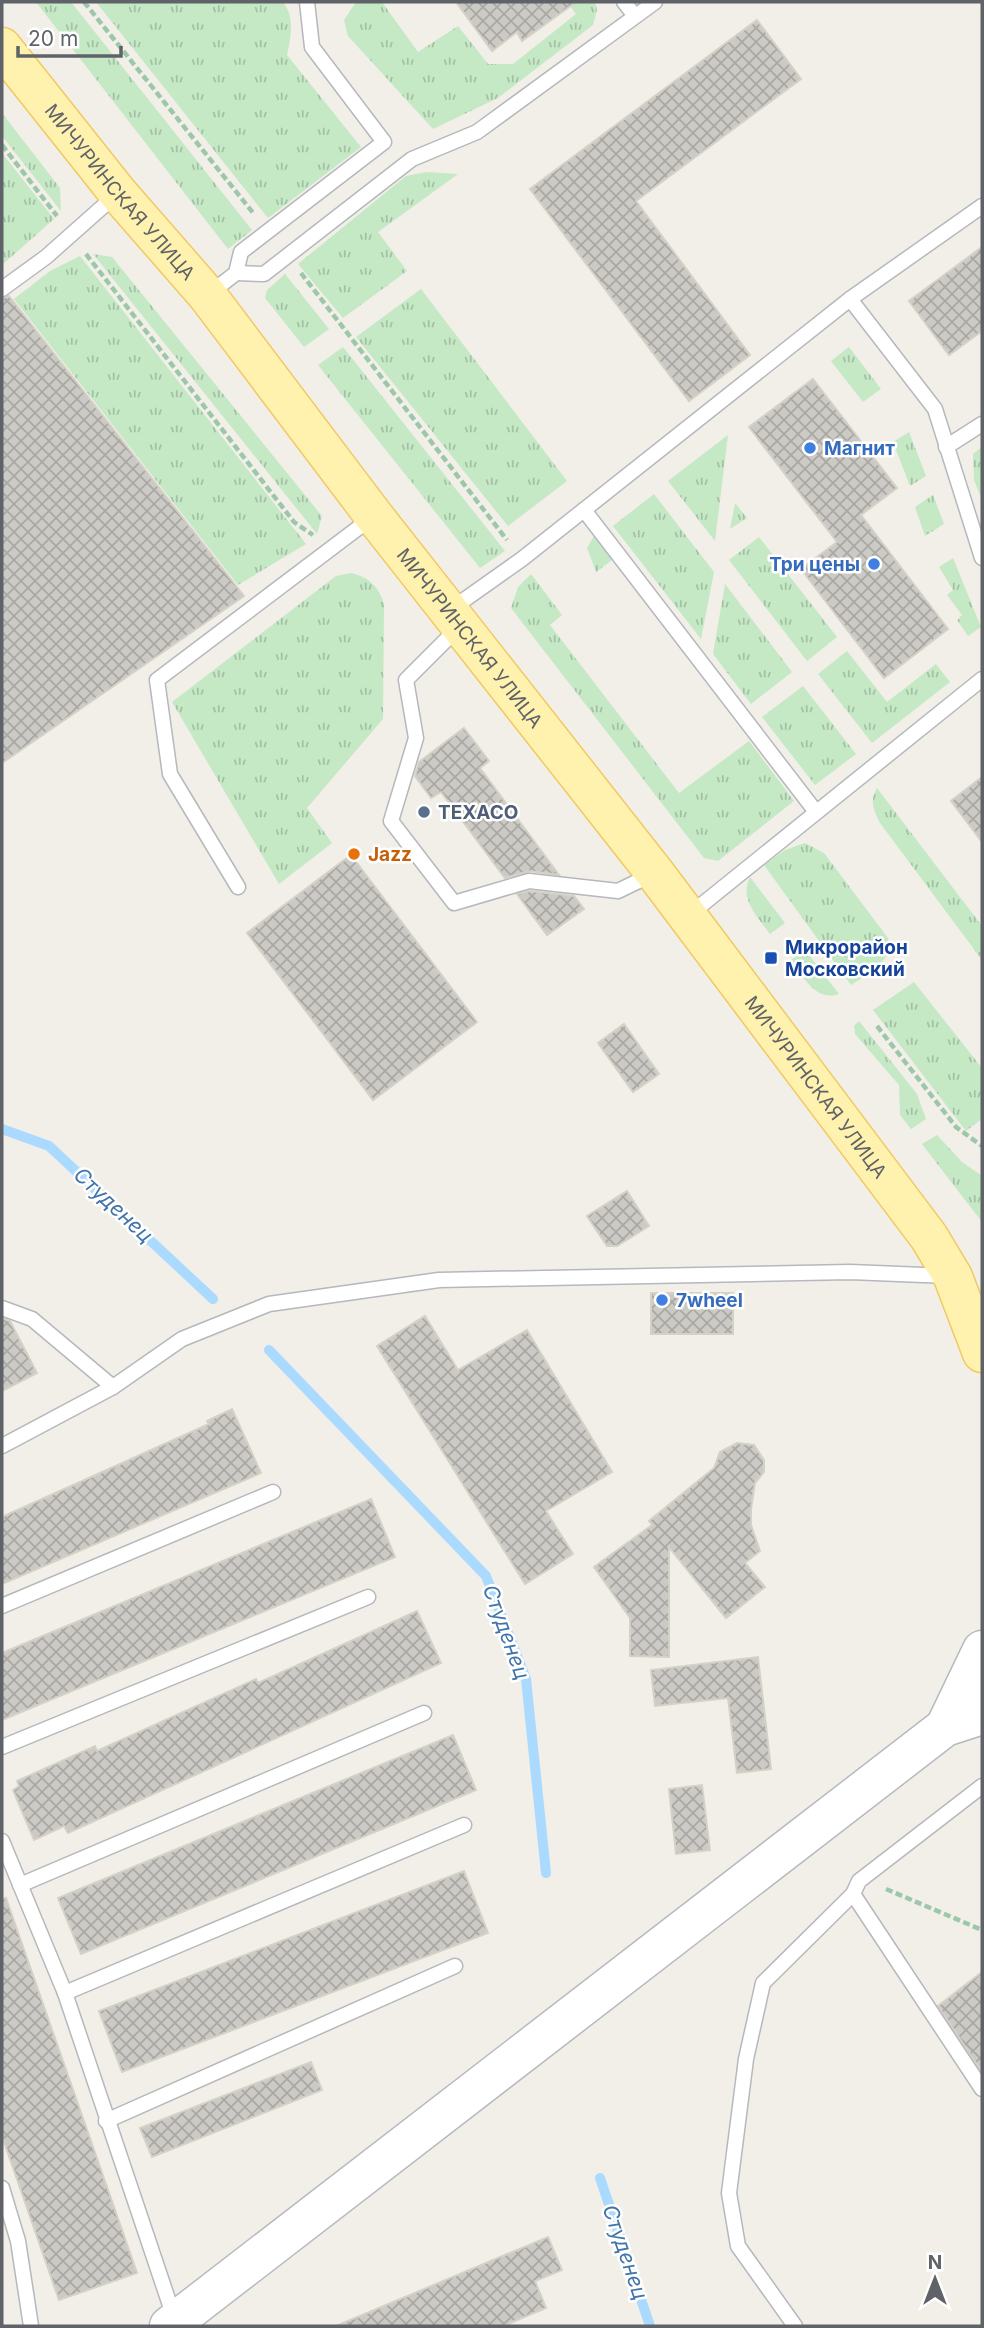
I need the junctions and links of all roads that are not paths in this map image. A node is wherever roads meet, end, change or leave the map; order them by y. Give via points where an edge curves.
1 (307, 2) edge
2 (624, 2) edge
3 (655, 2) edge
4 (635, 16) junction
5 (2, 47) edge
6 (118, 193) junction
7 (982, 205) edge
8 (222, 284) junction
9 (2, 289) edge
10 (850, 299) junction
11 (982, 424) edge
12 (946, 447) junction
13 (584, 510) junction
14 (374, 516) junction
15 (982, 558) edge
16 (455, 618) junction
17 (982, 678) edge
18 (816, 812) junction
19 (655, 873) junction
20 (238, 887) dead end
21 (685, 918) junction
22 (968, 1279) edge
23 (2, 1308) edge
24 (982, 1353) edge
25 (113, 1387) junction
26 (2, 1446) edge
27 (273, 1492) dead end
28 (368, 1597) dead end
29 (2, 1606) edge
30 (982, 1650) edge
31 (424, 1713) dead end
32 (982, 1715) edge
33 (945, 1727) junction
34 (2, 1747) edge
35 (982, 1786) edge
36 (464, 1825) dead end
37 (2, 1841) edge
38 (20, 1885) junction
39 (853, 1894) junction
40 (455, 1966) dead end
41 (65, 1993) junction
42 (982, 2089) edge
43 (106, 2122) junction
44 (2, 2188) edge
45 (18, 2241) junction
46 (2, 2245) edge
47 (174, 2325) edge
48 (32, 2326) edge
49 (795, 2326) edge

1 - 8 lane via 312,47 384,142 241,252
2 - 4 lane
3 - 4 lane
4 - 8 lane via 477,132 412,159 264,274
5 - 6 main road, МИЧУРИНСКАЯ УЛИЦА
6 - 8 main road, МИЧУРИНСКАЯ УЛИЦА
6 - 9 lane
7 - 10 lane
8 - 14 main road, МИЧУРИНСКАЯ УЛИЦА
10 - 12 lane via 935,409
10 - 13 lane
11 - 12 lane
12 - 15 lane
13 - 16 lane
13 - 18 lane
14 - 16 main road, МИЧУРИНСКАЯ УЛИЦА
14 - 20 lane via 157,680 170,774
16 - 19 main road, МИЧУРИНСКАЯ УЛИЦА
16 - 19 lane via 406,680 416,738 391,821 454,903 530,881 618,891
17 - 18 lane
18 - 21 lane
19 - 21 main road, МИЧУРИНСКАЯ УЛИЦА
21 - 22 main road, МИЧУРИНСКАЯ УЛИЦА via 929,1237
22 - 24 main road, МИЧУРИНСКАЯ УЛИЦА
22 - 25 lane via 850,1272 439,1280 270,1304 182,1339
23 - 25 lane via 32,1319
25 - 26 lane
27 - 29 lane
28 - 34 lane
30 - 33 main road
31 - 38 lane
32 - 33 main road
33 - 47 main road
35 - 39 lane via 859,1881
36 - 41 lane
37 - 38 lane
38 - 41 lane
39 - 42 lane
39 - 49 lane via 763,1983 746,2059 729,2193 738,2246
40 - 43 lane
41 - 43 lane
43 - 47 lane
44 - 45 lane
45 - 46 lane
45 - 48 lane

